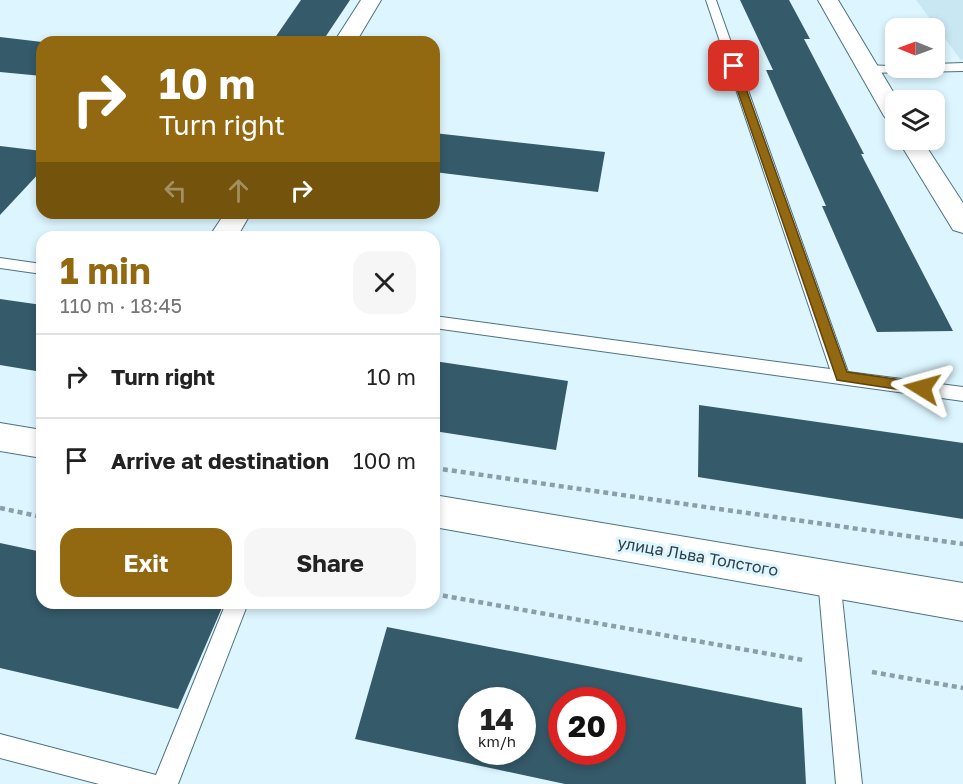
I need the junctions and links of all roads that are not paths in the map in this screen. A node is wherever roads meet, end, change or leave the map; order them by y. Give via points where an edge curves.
1 (371, 0) edge
2 (711, 0) edge
3 (828, 0) edge
4 (349, 36) edge
5 (963, 67) edge
6 (866, 69) junction
7 (885, 99) edge
8 (916, 150) edge
9 (963, 224) edge
10 (0, 263) edge
11 (36, 268) edge
12 (440, 323) edge
13 (841, 376) junction
14 (963, 394) edge
15 (0, 437) edge
16 (36, 443) edge
17 (440, 512) edge
18 (829, 579) junction
19 (963, 602) edge
20 (235, 609) edge
21 (0, 746) edge
22 (147, 784) edge
23 (165, 784) edge
24 (849, 784) edge

1 - 4 street
2 - 13 lane
3 - 6 street
5 - 6 lane
6 - 7 street
8 - 9 street
10 - 11 lane
12 - 13 lane
13 - 14 lane
15 - 16 street
17 - 18 street, улица Льва Толстого
18 - 19 street, улица Льва Толстого
18 - 24 lane
20 - 23 lane
21 - 22 lane

